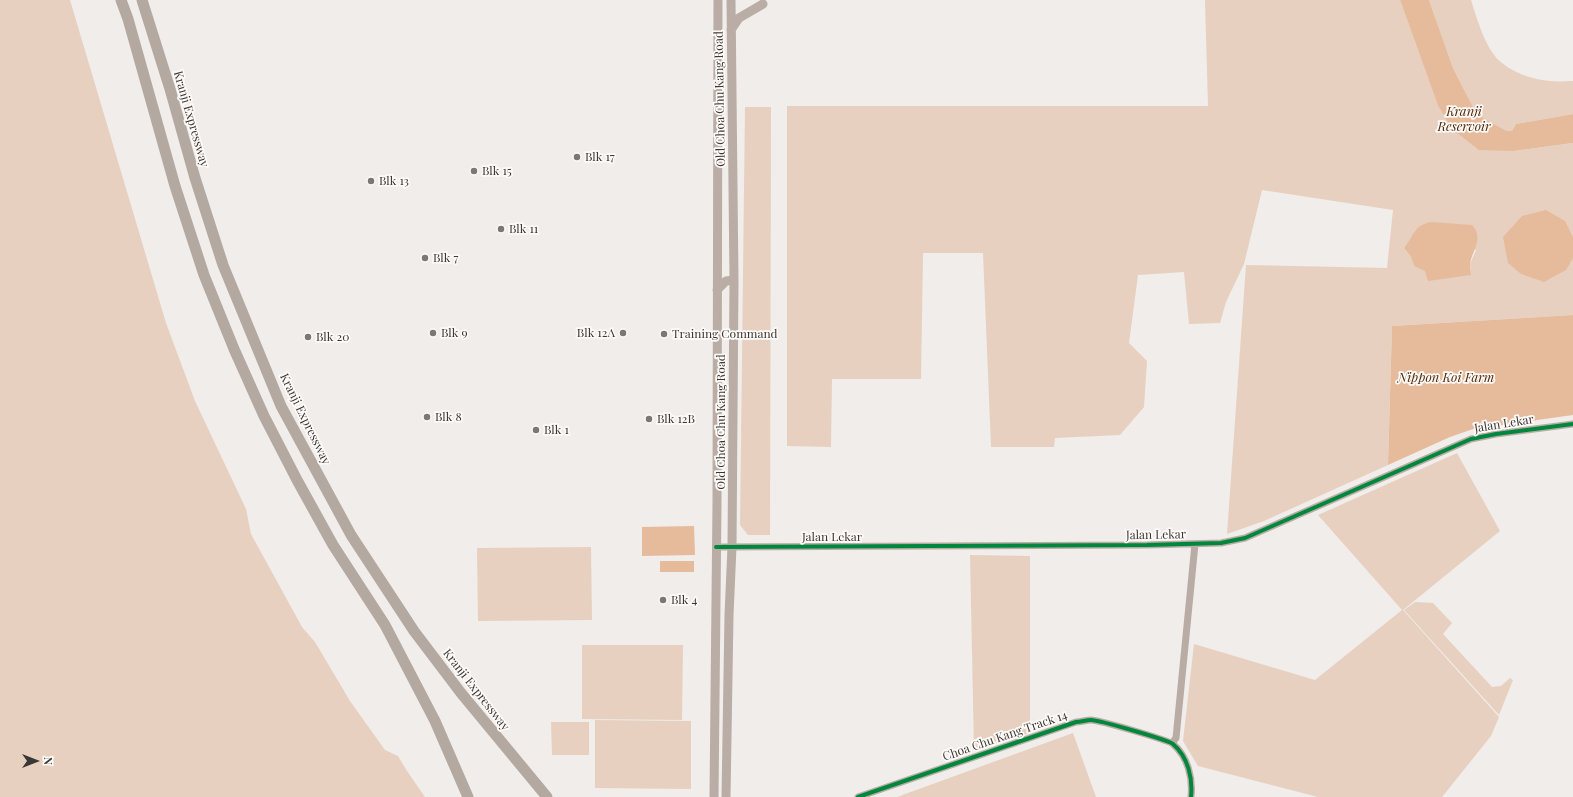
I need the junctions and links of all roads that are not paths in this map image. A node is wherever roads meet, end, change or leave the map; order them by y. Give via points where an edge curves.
1 (121, 0) edge
2 (142, 0) edge
3 (718, 0) edge
4 (731, 0) edge
5 (763, 4) dead end
6 (731, 30) junction
7 (734, 280) junction
8 (717, 290) junction
9 (1573, 424) edge
10 (1195, 544) junction
11 (716, 547) junction
12 (732, 547) junction
13 (1172, 743) junction
14 (468, 797) edge
15 (547, 797) edge
16 (714, 797) edge
17 (726, 797) edge
18 (858, 797) edge
19 (1191, 797) edge

1 - 14 highway via 175,186 204,275 234,349 264,416 297,480 333,545 385,625 435,722
2 - 15 highway, Kranji Expressway via 194,178 223,265 282,406 351,535 414,631 461,693
3 - 8 main road, Old Choa Chu Kang Road
4 - 6 main road, Old Choa Chu Kang Road
5 - 6 main road via 739,18
6 - 7 main road, Old Choa Chu Kang Road
7 - 8 main road via 726,281
7 - 12 main road, Old Choa Chu Kang Road
8 - 11 main road, Old Choa Chu Kang Road
9 - 10 street, Jalan Lekar via 1471,439 1245,538 1221,543
10 - 12 street, Jalan Lekar
10 - 13 street via 1176,738
11 - 12 street, Jalan Lekar
11 - 16 main road, Old Choa Chu Kang Road
12 - 17 main road, Old Choa Chu Kang Road
13 - 18 street, Choa Chu Kang Track 14 via 1092,720 1076,722
13 - 19 street via 1184,757 1189,770

